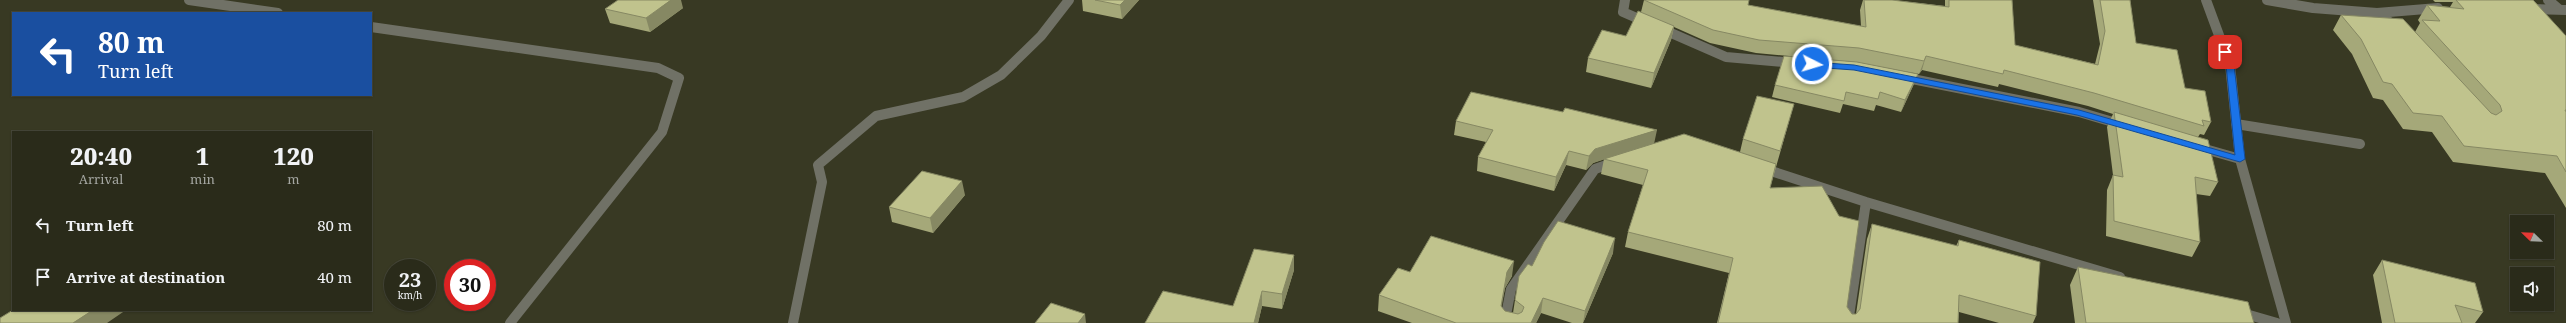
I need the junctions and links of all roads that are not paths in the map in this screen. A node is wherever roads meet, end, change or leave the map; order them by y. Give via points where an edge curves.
1 (189, 0) edge
2 (1069, 0) edge
3 (1625, 0) edge
4 (2206, 0) edge
5 (2267, 0) edge
6 (2548, 0) edge
7 (2449, 7) edge
8 (2520, 9) edge
9 (2563, 10) edge
10 (271, 12) edge
11 (2377, 13) junction
12 (372, 26) edge
13 (2402, 33) edge
14 (1809, 64) edge
15 (1893, 76) edge
16 (2236, 124) junction
17 (2130, 127) edge
18 (2189, 144) edge
19 (2360, 144) dead end
20 (2240, 159) junction
21 (1624, 160) edge
22 (1748, 164) edge
23 (1866, 202) junction
24 (2133, 280) edge
25 (2232, 310) edge
26 (510, 323) edge
27 (792, 323) edge
28 (1515, 323) edge
29 (1848, 323) edge
30 (2277, 323) edge
31 (2286, 323) edge

1 - 10 street
2 - 27 street via 1041,36 1001,75 963,97 876,116 818,165 822,182
3 - 14 street via 1623,12 1726,57
4 - 16 street via 2230,65
5 - 11 street via 2313,8
6 - 9 street
7 - 11 street
8 - 9 street
11 - 13 street via 2392,22
12 - 26 street via 658,68 679,78 662,132
15 - 17 street via 2079,112
16 - 19 street
16 - 20 street
18 - 20 street
20 - 31 street
21 - 28 street via 1595,169 1511,289 1505,320
22 - 23 street
23 - 24 street
23 - 29 street
25 - 30 street

